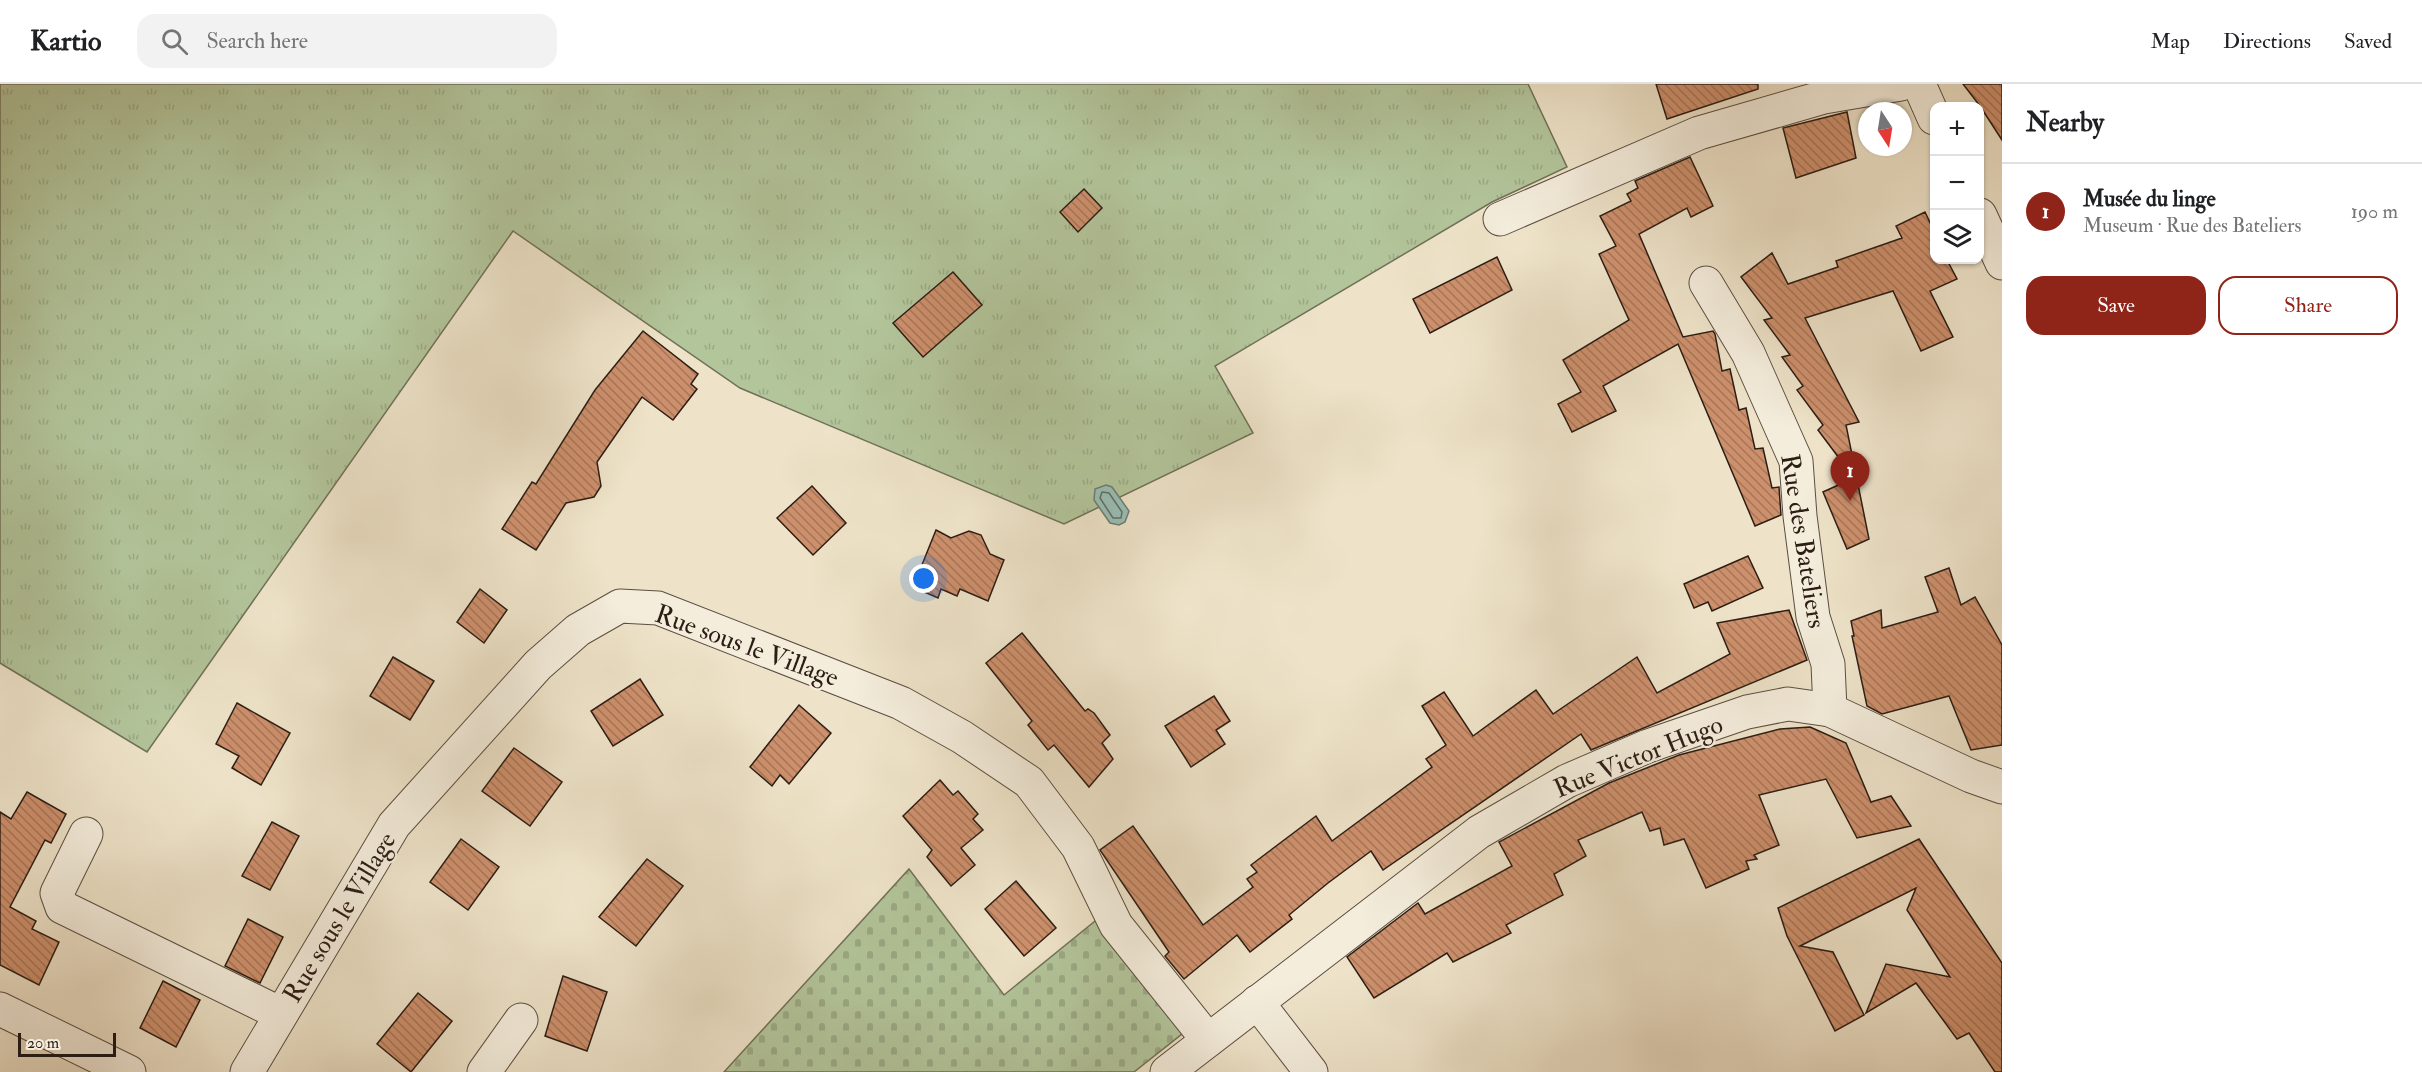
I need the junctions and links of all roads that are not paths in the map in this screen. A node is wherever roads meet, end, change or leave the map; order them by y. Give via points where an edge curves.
1 (1901, 84) edge
2 (1918, 84) edge
3 (1930, 108) edge
4 (1500, 219) dead end
5 (1984, 223) edge
6 (2002, 263) edge
7 (1706, 283) dead end
8 (1830, 710) junction
9 (2002, 787) edge
10 (86, 834) dead end
11 (1257, 1002) junction
12 (0, 1009) edge
13 (281, 1014) junction
14 (521, 1020) dead end
15 (1208, 1040) junction
16 (129, 1072) edge
17 (247, 1072) edge
18 (484, 1072) edge
19 (1167, 1072) edge
20 (1311, 1072) edge

1 - 4 street via 1824,97 1699,133
2 - 3 street
5 - 6 street
7 - 8 street, Rue des Bateliers via 1748,353 1796,461 1813,617 1828,664
8 - 9 street, Rue Victor Hugo
8 - 11 street, Rue Victor Hugo via 1788,704 1747,712 1648,746 1567,781 1479,832
10 - 13 street via 57,893 62,907
11 - 15 street, Rue Victor Hugo
11 - 20 street
12 - 16 street
13 - 15 street, Rue sous le Village via 394,825 538,665 578,630 620,606 658,608 901,703 962,736 1029,782 1078,847 1116,925
13 - 17 street, Rue sous le Village
14 - 18 street
15 - 19 street, Rue Victor Hugo

